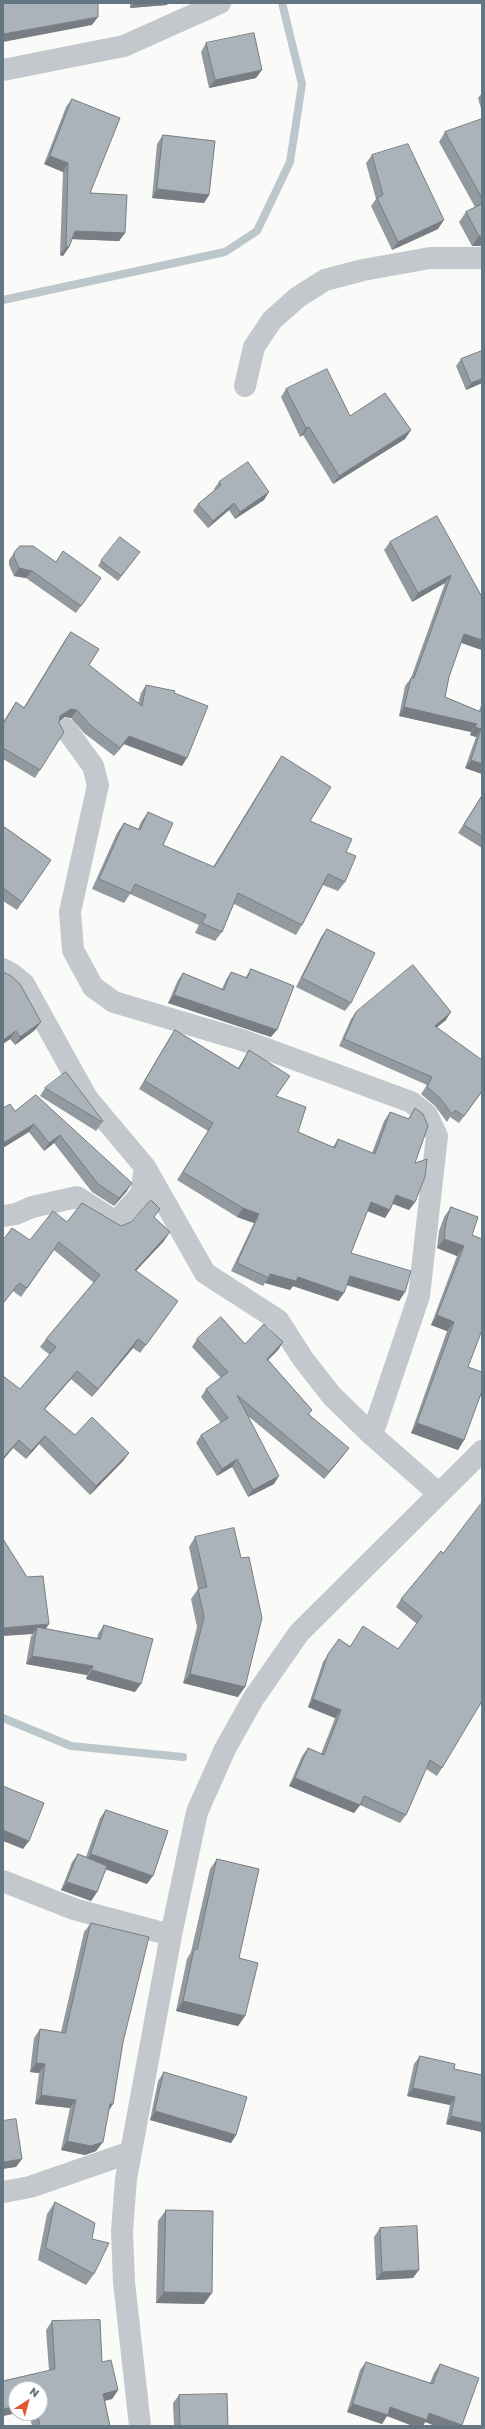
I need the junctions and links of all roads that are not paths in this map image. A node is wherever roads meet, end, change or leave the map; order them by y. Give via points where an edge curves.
1 (220, 3) edge
2 (3, 70) edge
3 (482, 258) edge
4 (245, 386) dead end
5 (66, 729) dead end
6 (3, 969) edge
7 (145, 1167) junction
8 (3, 1216) edge
9 (372, 1435) junction
10 (482, 1451) edge
11 (438, 1493) junction
12 (3, 1881) edge
13 (171, 1935) junction
14 (131, 2152) junction
15 (3, 2192) edge
16 (140, 2426) edge

1 - 2 street via 124,46
3 - 4 street via 430,258 325,280 298,297 272,320 254,347
5 - 9 street via 94,766 98,785 70,912 73,950 93,987 114,1002 242,1040 410,1102 427,1115 437,1136 419,1296
6 - 7 street via 24,984 87,1098
7 - 8 street via 141,1194 116,1222 77,1197
7 - 9 street via 204,1273 278,1320 303,1359 332,1396
9 - 11 street
10 - 11 street
11 - 13 street via 299,1633 253,1699 224,1749 197,1812
12 - 13 street via 74,1909
13 - 14 street
14 - 15 street via 30,2187
14 - 16 street via 122,2231 124,2282

